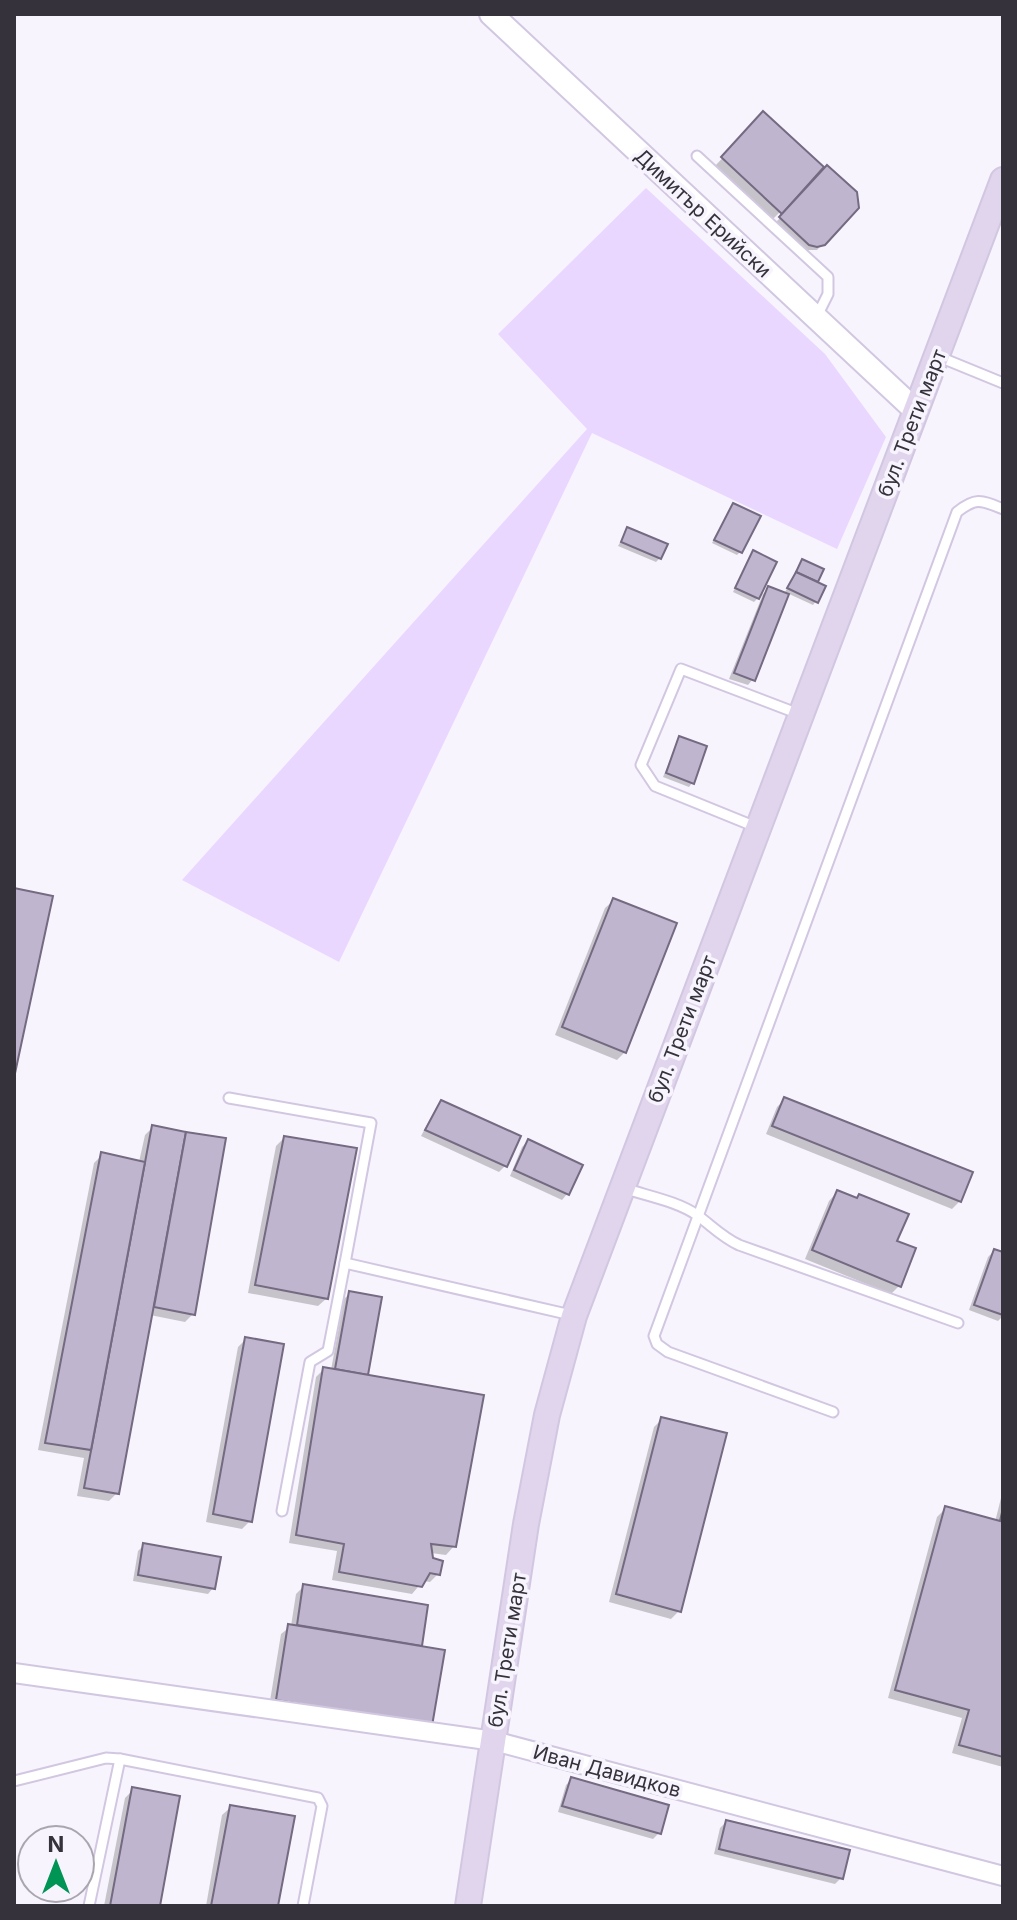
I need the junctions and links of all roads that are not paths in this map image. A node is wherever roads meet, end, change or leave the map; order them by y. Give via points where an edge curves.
1 (491, 14) edge
2 (697, 156) dead end
3 (1003, 180) edge
4 (816, 318) junction
5 (937, 356) junction
6 (1003, 383) edge
7 (916, 411) junction
8 (1003, 509) edge
9 (802, 715) junction
10 (760, 828) junction
11 (229, 1098) dead end
12 (621, 1187) junction
13 (697, 1215) junction
14 (345, 1263) junction
15 (574, 1316) junction
16 (958, 1323) dead end
17 (833, 1412) dead end
18 (282, 1511) dead end
19 (14, 1673) edge
20 (494, 1741) junction
21 (120, 1759) junction
22 (14, 1781) edge
23 (1003, 1876) edge
24 (89, 1906) edge
25 (303, 1906) edge
26 (468, 1906) edge

1 - 4 street, Димитър Ерийски
2 - 4 lane via 828,277 828,294
3 - 5 main road, бул. Трети март
4 - 7 street, Димитър Ерийски
5 - 6 lane
5 - 7 main road, бул. Трети март
7 - 9 main road, бул. Трети март
8 - 13 lane via 982,500 957,512
9 - 10 main road, бул. Трети март
9 - 10 lane via 681,669 641,765 655,786
10 - 12 main road, бул. Трети март
11 - 14 lane via 371,1123
12 - 13 lane
12 - 15 main road, бул. Трети март
13 - 16 lane via 739,1245
13 - 17 lane via 654,1336 657,1344
14 - 15 lane
14 - 18 lane via 328,1351 310,1362
15 - 20 main road, бул. Трети март via 547,1415 526,1524
19 - 20 street, Иван Давидков
20 - 23 street, Иван Давидков
20 - 26 main road, бул. Трети март
21 - 22 lane
21 - 24 lane
21 - 25 lane via 318,1798 322,1806

